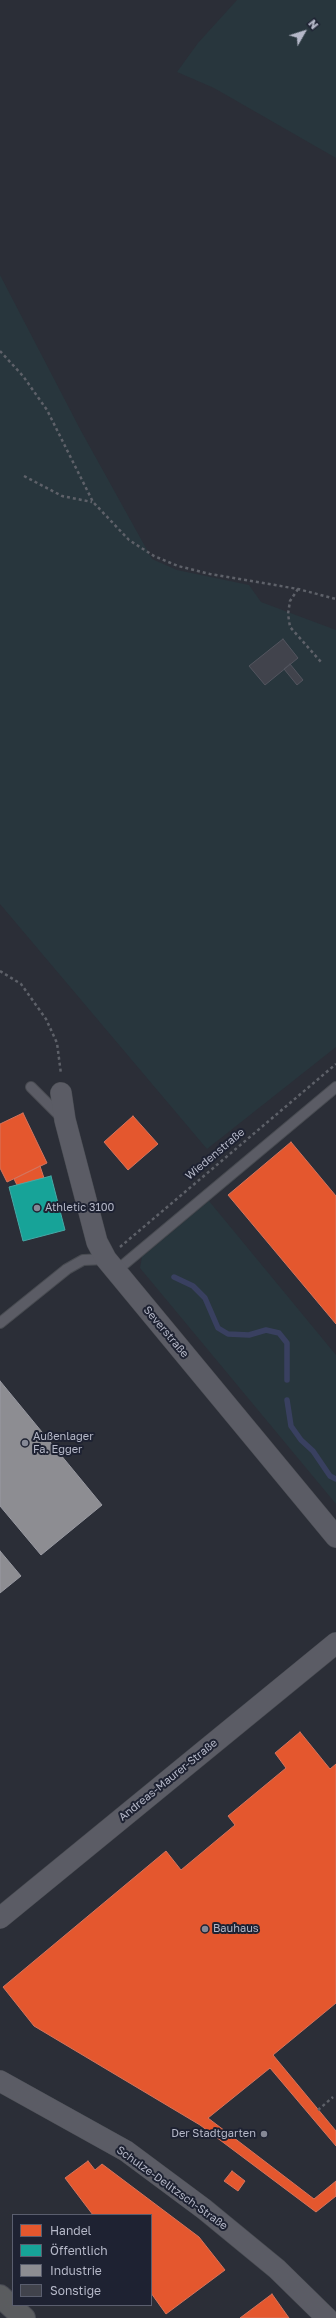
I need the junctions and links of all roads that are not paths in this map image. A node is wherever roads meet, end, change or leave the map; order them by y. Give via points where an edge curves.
1 (31, 1087) dead end
2 (336, 1087) edge
3 (61, 1094) road end
4 (65, 1120) junction
5 (111, 1265) junction
6 (0, 1323) edge
7 (336, 1538) edge
8 (336, 1643) edge
9 (0, 1918) edge
10 (0, 2081) edge
11 (0, 2296) edge
12 (24, 2318) edge
13 (327, 2318) edge

1 - 4 lane
2 - 5 lane
3 - 4 street, Severstraße
4 - 5 street, Severstraße via 97,1242
5 - 6 lane via 84,1260 67,1269
5 - 7 street, Severstraße
8 - 9 street, Andreas-Maurer-Straße
10 - 13 street, Schulze-Delitzsch-Straße via 126,2151 204,2208 277,2269
11 - 12 highway

